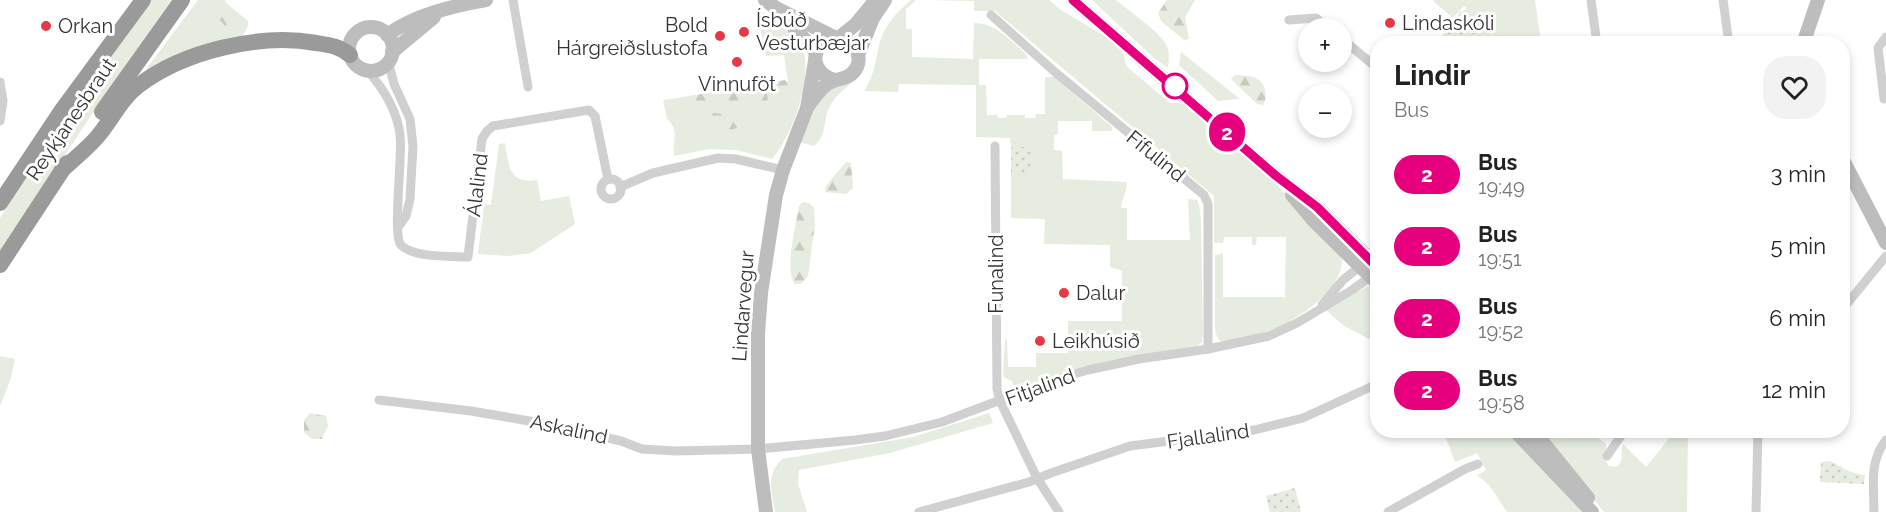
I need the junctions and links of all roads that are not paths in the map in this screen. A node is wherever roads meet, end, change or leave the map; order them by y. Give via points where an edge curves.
1 (143, 0) edge
2 (182, 0) edge
3 (513, 0) edge
4 (765, 0) edge
5 (876, 0) edge
6 (885, 0) edge
7 (1073, 0) edge
8 (1591, 0) edge
9 (1723, 0) edge
10 (1818, 0) edge
11 (480, 1) edge
12 (776, 8) junction
13 (438, 11) junction
14 (991, 15) dead end
15 (1298, 19) edge
16 (1289, 20) dead end
17 (387, 35) junction
18 (1596, 36) edge
19 (1728, 36) edge
20 (1806, 36) edge
21 (837, 37) junction
22 (1886, 37) edge
23 (1352, 47) edge
24 (350, 54) junction
25 (858, 55) junction
26 (390, 57) junction
27 (816, 57) junction
28 (1370, 62) edge
29 (367, 70) junction
30 (835, 80) junction
31 (0, 82) edge
32 (528, 87) dead end
33 (1884, 99) dead end
34 (807, 108) junction
35 (0, 121) edge
36 (996, 146) dead end
37 (62, 170) junction
38 (783, 170) junction
39 (1850, 174) edge
40 (608, 179) junction
41 (621, 187) junction
42 (0, 203) edge
43 (399, 225) junction
44 (1886, 243) edge
45 (1886, 256) edge
46 (0, 265) edge
47 (1370, 268) edge
48 (1370, 271) edge
49 (1370, 272) edge
50 (1850, 300) edge
51 (1318, 310) junction
52 (1208, 350) junction
53 (1370, 387) edge
54 (379, 400) dead end
55 (1000, 401) junction
56 (1520, 438) edge
57 (1525, 438) edge
58 (1539, 438) edge
59 (1619, 438) edge
60 (1758, 438) edge
61 (1886, 440) edge
62 (1526, 445) junction
63 (758, 448) junction
64 (1607, 456) dead end
65 (1478, 464) dead end
66 (1037, 478) junction
67 (766, 512) edge
68 (919, 512) edge
69 (1059, 512) edge
70 (1388, 512) edge
71 (1592, 512) edge
72 (1598, 512) edge
73 (1756, 512) edge
74 (1874, 512) edge

1 - 42 highway, Reykjanesbraut
2 - 37 highway, Reykjanesbraut
3 - 32 street
4 - 12 street
5 - 21 street via 856,24
6 - 25 street
7 - 47 street via 1275,175 1314,221
8 - 18 street
9 - 19 street
10 - 20 street
11 - 13 street
12 - 21 street
12 - 27 street
13 - 17 street
13 - 26 street
14 - 52 street, Fífulind via 1203,195 1208,204
15 - 16 street
17 - 24 street via 373,27 361,30 350,42
17 - 26 street
21 - 25 street via 852,43
21 - 27 street via 823,42
22 - 33 street via 1878,48
23 - 28 street
24 - 29 street via 358,67
24 - 37 highway via 341,47 294,39 274,40 232,45 175,64 137,86 98,136
25 - 30 street via 853,73
26 - 29 street via 379,69
26 - 43 street via 394,84 410,119 413,146 410,199
27 - 30 street via 822,74
27 - 34 street, Lindarvegur
29 - 43 street, Álalind via 397,118 401,149
30 - 34 street, Lindarvegur via 822,88
31 - 35 street
34 - 38 street, Lindarvegur
36 - 55 street, Funalind via 996,380
37 - 46 highway, Reykjanesbraut
38 - 41 street via 718,158 653,173
38 - 63 street, Lindarvegur via 761,293
39 - 44 street
40 - 41 street via 617,181
40 - 41 street via 601,188 607,199 619,196
40 - 43 street, Álalind via 595,116 589,110 498,125 482,139 468,257 408,250 399,243
45 - 50 street
48 - 51 street, Fitjalind via 1343,280
49 - 51 street, Fitjalind via 1352,290
51 - 52 street, Fitjalind via 1269,336
52 - 55 street, Fitjalind via 1088,370
53 - 66 street, Fjallalind via 1281,424 1130,446
54 - 63 street, Askalind via 547,424 642,449
55 - 63 street, Fitjalind via 942,422 885,436
55 - 66 street
56 - 62 street
57 - 62 street
58 - 72 street
59 - 64 street
60 - 73 street
61 - 74 street via 1874,462
62 - 71 street
63 - 67 street, Lindarvegur
65 - 70 street
66 - 68 street, Fjallalind
66 - 69 street

